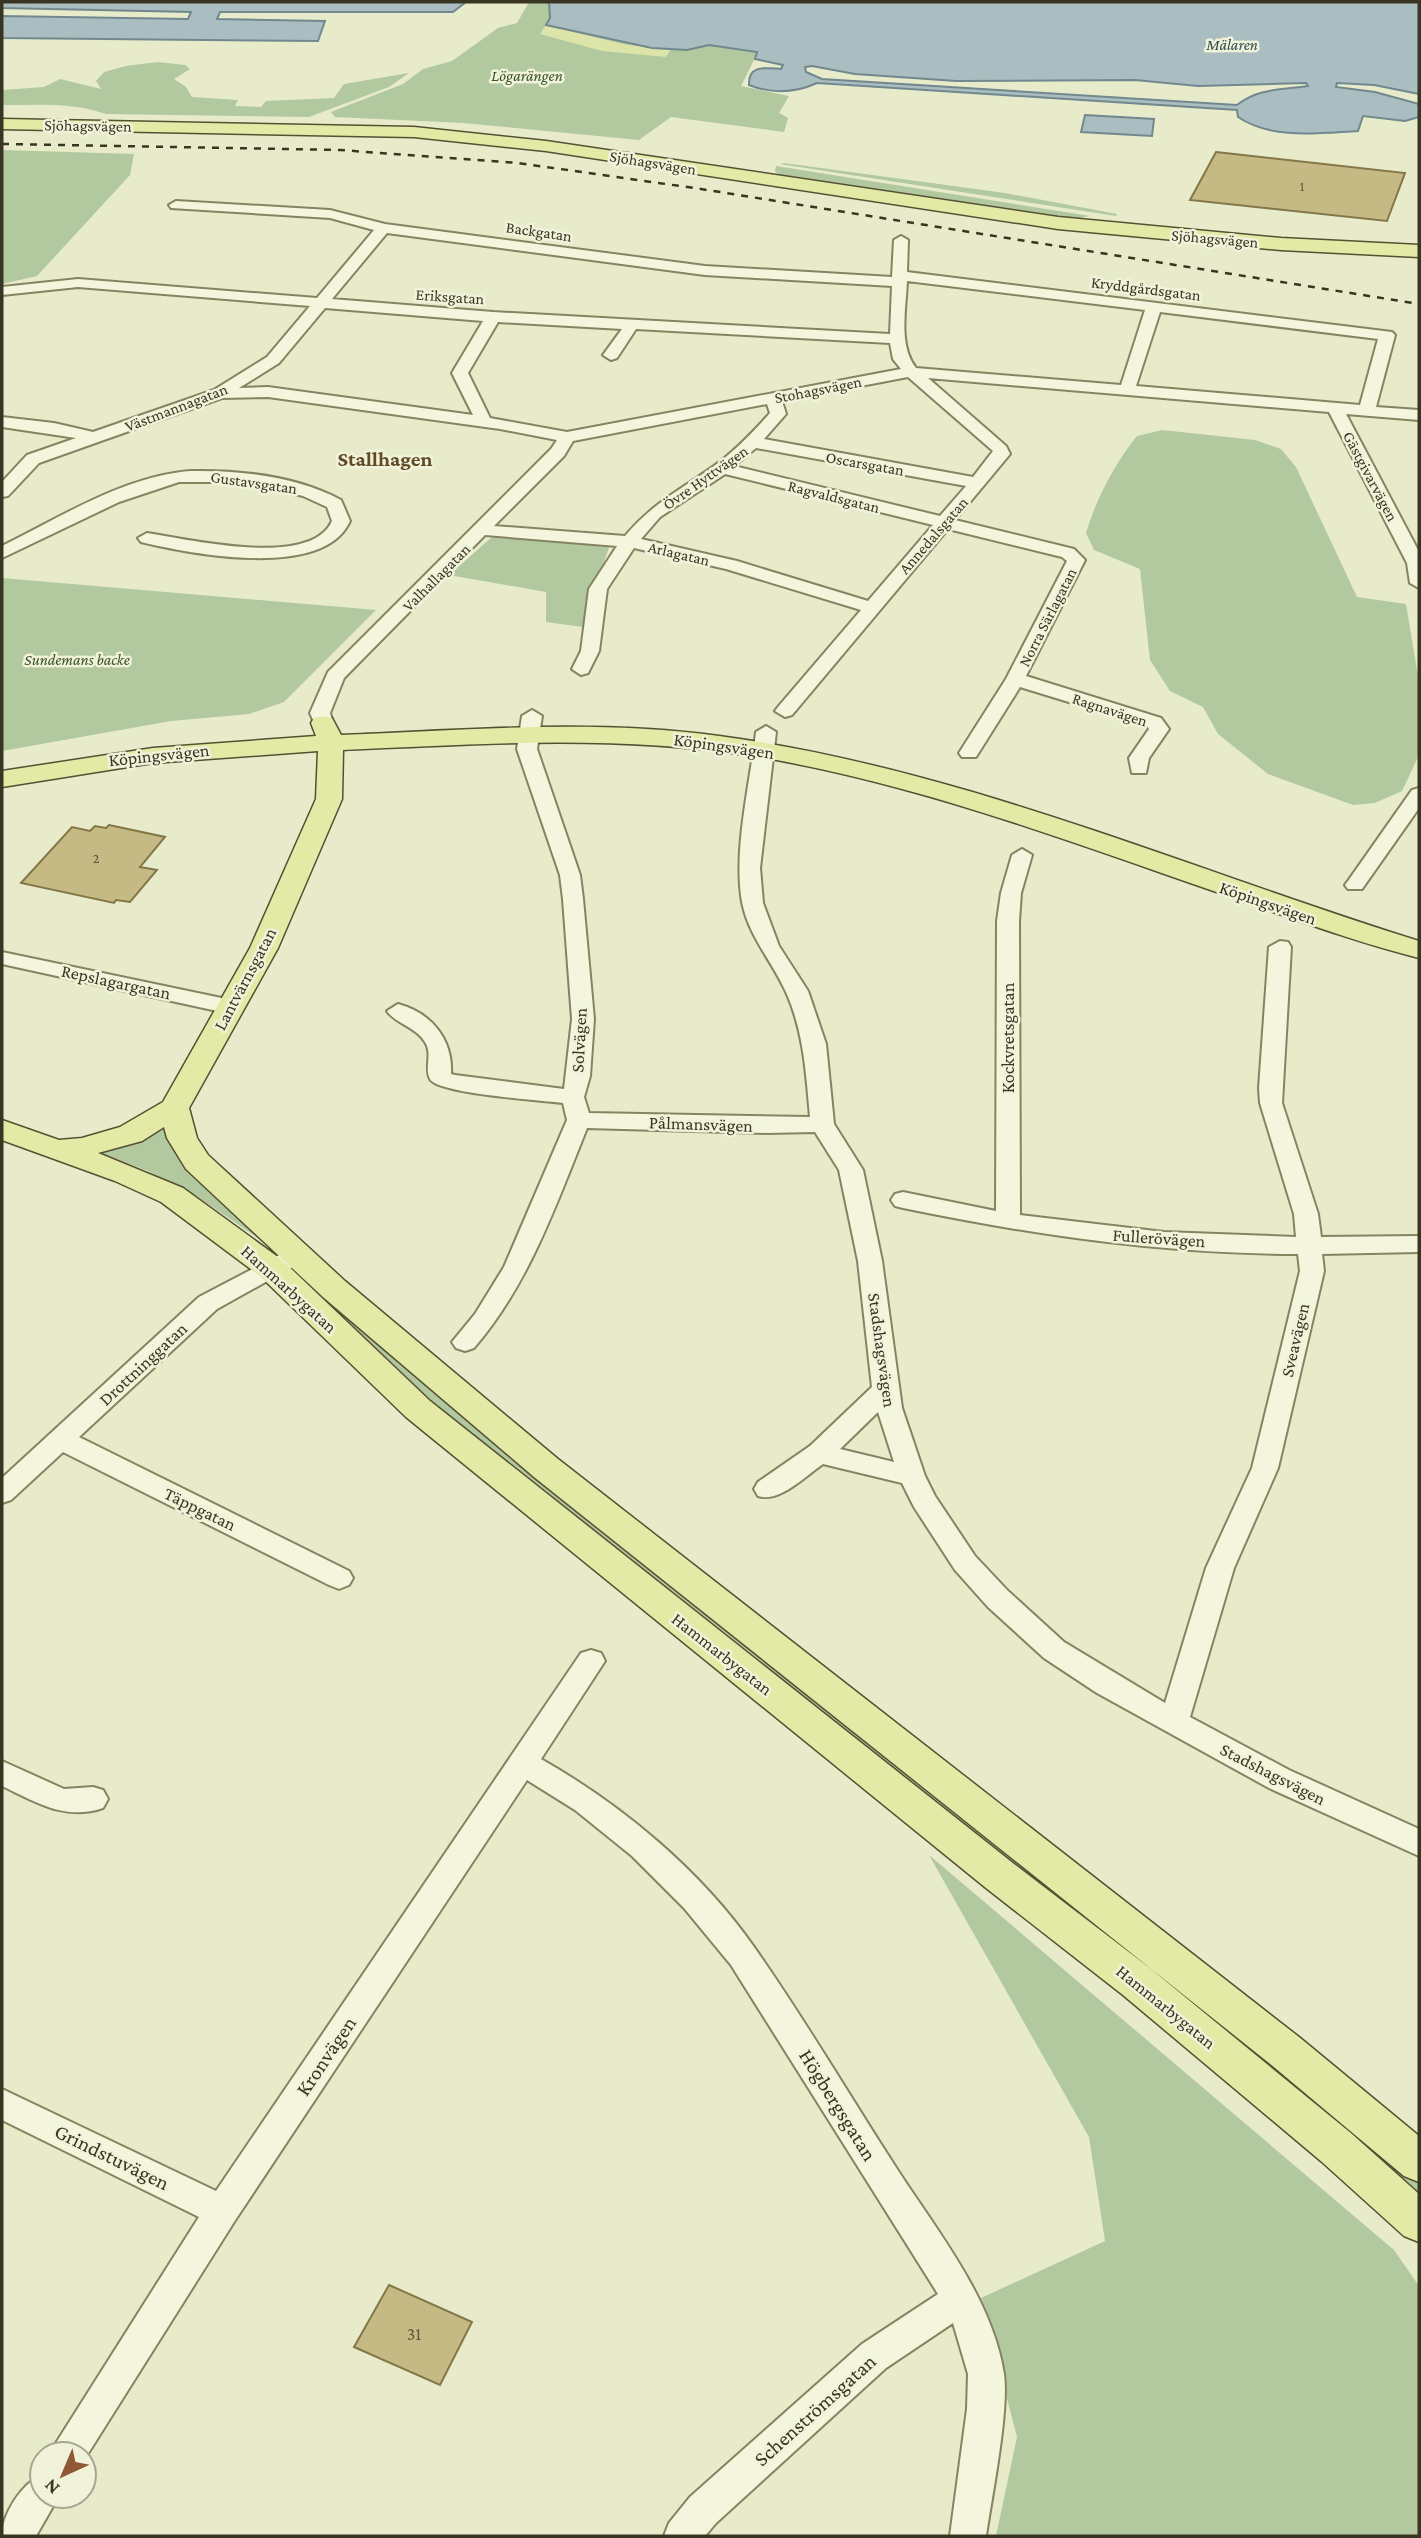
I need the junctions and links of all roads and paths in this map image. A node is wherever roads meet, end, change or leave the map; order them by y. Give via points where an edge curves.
1 (2, 124) edge
2 (176, 205) dead end
3 (383, 228) junction
4 (901, 240) dead end
5 (1301, 245) junction
6 (1419, 251) edge
7 (1419, 259) edge
8 (900, 279) junction
9 (2, 291) edge
10 (322, 304) junction
11 (1154, 306) junction
12 (493, 317) junction
13 (631, 326) junction
14 (1387, 335) joint
15 (897, 339) junction
16 (611, 355) dead end
17 (911, 372) junction
18 (1127, 390) junction
19 (220, 393) junction
20 (773, 398) junction
21 (1335, 408) junction
22 (1367, 410) junction
23 (1419, 415) edge
24 (2, 422) edge
25 (484, 422) junction
26 (92, 437) junction
27 (567, 437) junction
28 (753, 442) junction
29 (722, 468) junction
30 (977, 483) junction
31 (2, 492) edge
32 (946, 524) junction
33 (482, 530) junction
34 (147, 538) dead end
35 (630, 542) junction
36 (2, 553) edge
37 (1419, 583) edge
38 (870, 607) junction
39 (581, 669) dead end
40 (1014, 679) junction
41 (785, 711) dead end
42 (531, 724) junction
43 (327, 733) junction
44 (764, 741) junction
45 (969, 753) dead end
46 (2, 762) edge
47 (1139, 769) dead end
48 (2, 779) edge
49 (1419, 794) edge
50 (1022, 855) dead end
51 (1355, 886) dead end
52 (1419, 930) edge
53 (1280, 947) dead end
54 (1419, 950) edge
55 (2, 958) edge
56 (231, 1007) junction
57 (398, 1011) dead end
58 (573, 1097) junction
59 (174, 1108) junction
60 (579, 1120) junction
61 (822, 1124) junction
62 (2, 1130) edge
63 (56, 1149) junction
64 (902, 1200) dead end
65 (1008, 1222) junction
66 (1419, 1244) edge
67 (1310, 1247) junction
68 (284, 1261) junction
69 (465, 1342) dead end
70 (885, 1390) junction
71 (61, 1440) junction
72 (819, 1453) junction
73 (912, 1476) junction
74 (767, 1489) dead end
75 (2, 1493) edge
76 (340, 1578) dead end
77 (591, 1661) dead end
78 (1174, 1722) junction
79 (523, 1763) junction
80 (2, 1773) edge
81 (93, 1800) dead end
82 (1419, 1843) edge
83 (2, 2104) edge
84 (1419, 2162) edge
85 (222, 2211) junction
86 (1419, 2222) edge
87 (961, 2300) junction
88 (75, 2440) edge
89 (31, 2510) edge
90 (15, 2536) edge
91 (682, 2536) edge
92 (968, 2536) edge

1 - 5 main road, Sjöhagsvägen via 414,132 546,146 1058,223
2 - 3 street, Backgatan via 330,214
3 - 8 street, Backgatan via 711,273 828,281
3 - 10 street, Västmannagatan
4 - 8 street
5 - 6 main road, Sjöhagsvägen
5 - 7 main road, Sjöhagsvägen
8 - 11 street, Kryddgårdsgatan
8 - 15 street
9 - 10 street, Eriksgatan via 78,283
10 - 12 street, Eriksgatan
10 - 19 street, Västmannagatan via 273,360
11 - 14 street, Kryddgårdsgatan
11 - 18 street
12 - 13 street, Eriksgatan
12 - 25 street via 460,373
13 - 15 street, Eriksgatan
13 - 16 street
14 - 22 street, Gästgivarvägen
15 - 17 street via 901,359
17 - 18 street, Stohagsvägen
17 - 20 street, Stohagsvägen
17 - 30 street, Annedalsgatan via 1000,449 999,459
18 - 21 street, Stohagsvägen
19 - 25 street, Stohagsvägen via 268,392
19 - 26 street, Västmannagatan
20 - 27 street, Stohagsvägen
20 - 28 street, Övre Hyttvägen via 778,414
21 - 22 street, Stohagsvägen
21 - 37 street, Gästgivarvägen via 1412,554
22 - 23 street, Stohagsvägen
24 - 26 street
25 - 27 street, Stohagsvägen
26 - 31 street, Västmannagatan via 33,459
27 - 33 street, Valhallagatan
28 - 29 street, Övre Hyttvägen
28 - 30 street, Oscarsgatan
29 - 32 street, Ragvaldsgatan
29 - 35 street, Övre Hyttvägen via 654,513
30 - 32 street, Annedalsgatan
32 - 38 street, Annedalsgatan via 931,535
32 - 40 street, Norra Särlagatan via 1068,553 1076,560
33 - 35 street, Arlagatan
33 - 43 street, Valhallagatan via 335,676 320,713
34 - 36 street, Gustavsgatan via 286,552 317,545 333,535 341,521 335,504 307,490 205,475 176,478 126,494
35 - 38 street, Arlagatan via 731,565
35 - 39 street, Övre Hyttvägen via 598,589 590,651
38 - 41 street, Annedalsgatan
40 - 45 street, Norra Särlagatan
40 - 47 street, Ragnavägen via 1154,722 1159,729 1139,758
42 - 43 main road, Köpingsvägen
42 - 44 main road, Köpingsvägen
42 - 58 street, Solvägen via 527,749 570,875 583,1019
43 - 46 main road, Köpingsvägen via 125,739
43 - 48 main road, Köpingsvägen via 148,754
43 - 56 main road, Lantvärnsgatan via 328,799 264,948
44 - 52 main road, Köpingsvägen via 854,750 1327,906
44 - 54 main road, Köpingsvägen via 823,762 951,795
44 - 61 street, Stadshagsvägen via 750,868 753,903 768,946 797,991 815,1044
49 - 51 street
50 - 65 street, Kockvretsgatan via 1008,921
53 - 67 street, Sveavägen via 1270,1095 1306,1214
55 - 56 street, Repslagargatan
56 - 59 main road, Lantvärnsgatan
57 - 58 street via 424,1026 434,1038 442,1057 440,1077 450,1082
58 - 60 street, Solvägen
59 - 63 main road, Lantvärnsgatan via 131,1135 83,1148
59 - 68 main road, Hammarbygatan via 182,1138 197,1162
60 - 61 street, Pålmansvägen
60 - 69 street via 517,1262 482,1324
61 - 70 street, Stadshagsvägen via 851,1170 857,1190
62 - 63 main road, Hammarbygatan
63 - 68 main road, Hammarbygatan via 172,1195
64 - 65 street, Fullerövägen
65 - 67 street, Fullerövägen via 1108,1235
66 - 67 street, Fullerövägen
67 - 78 street, Sveavägen via 1312,1271 1265,1468 1220,1568
68 - 71 street, Drottninggatan via 208,1303
68 - 84 main road, Hammarbygatan via 1284,2050
68 - 86 main road, Hammarbygatan via 418,1409 1137,1982
70 - 72 street
70 - 73 street, Stadshagsvägen
71 - 75 street, Drottninggatan
71 - 76 street, Täppgatan
72 - 73 street
72 - 74 street
73 - 78 street, Stadshagsvägen via 965,1563 998,1599 1054,1650
77 - 79 street, Kronvägen
78 - 82 street, Stadshagsvägen via 1279,1779
79 - 85 street, Kronvägen
79 - 87 street, Högbergsgatan via 555,1780 617,1827 706,1908 743,1955
80 - 81 street via 62,1801
83 - 85 street, Grindstuvägen
85 - 88 street, Kronvägen
87 - 91 street, Schenströmsgatan via 874,2356 702,2510
87 - 92 street, Högbergsgatan via 986,2374
89 - 90 street

